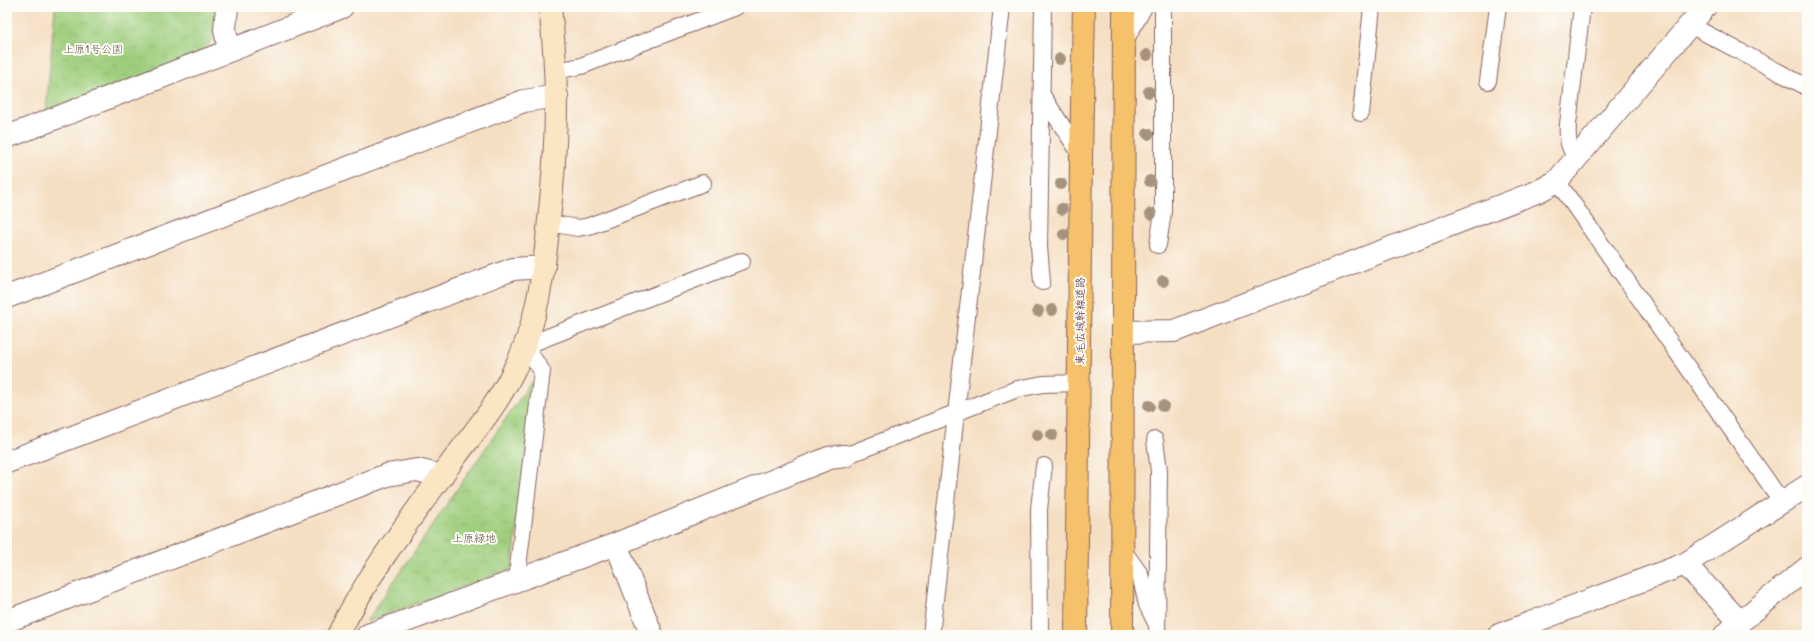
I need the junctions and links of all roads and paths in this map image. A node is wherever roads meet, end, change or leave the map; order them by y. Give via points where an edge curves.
1 (227, 7) edge
2 (342, 7) edge
3 (550, 7) edge
4 (735, 7) edge
5 (1002, 7) edge
6 (1043, 7) edge
7 (1084, 7) edge
8 (1124, 7) edge
9 (1144, 7) edge
10 (1162, 7) edge
11 (1372, 7) edge
12 (1498, 7) edge
13 (1582, 7) edge
14 (1705, 7) edge
15 (1690, 25) junction
16 (1125, 41) junction
17 (229, 51) junction
18 (556, 71) junction
19 (1488, 81) dead end
20 (1807, 87) edge
21 (1042, 95) junction
22 (557, 96) junction
23 (1361, 114) dead end
24 (7, 137) edge
25 (1081, 155) junction
26 (1577, 158) junction
27 (1557, 181) junction
28 (703, 183) dead end
29 (549, 223) junction
30 (1158, 245) dead end
31 (742, 260) dead end
32 (544, 267) junction
33 (1042, 282) dead end
34 (7, 297) edge
35 (1124, 332) junction
36 (525, 346) junction
37 (1080, 383) junction
38 (956, 413) junction
39 (1155, 440) dead end
40 (845, 456) joint
41 (7, 462) edge
42 (1044, 466) dead end
43 (442, 476) junction
44 (1807, 486) edge
45 (1782, 502) junction
46 (616, 544) junction
47 (1122, 549) junction
48 (1685, 564) junction
49 (1807, 568) edge
50 (519, 579) junction
51 (7, 620) edge
52 (1732, 628) edge
53 (1532, 629) edge
54 (1158, 630) edge
55 (338, 635) edge
56 (368, 635) edge
57 (652, 635) edge
58 (931, 635) edge
59 (1040, 635) edge
60 (1076, 635) edge
61 (1122, 635) edge
62 (1499, 635) edge

1 - 17 street via 225,29
2 - 17 street
3 - 18 street
4 - 18 lane via 581,66
5 - 38 lane
6 - 21 lane
7 - 25 highway, 東毛広域幹線道路
8 - 16 highway
9 - 16 lane
10 - 30 lane via 1163,212
11 - 23 lane
12 - 19 lane
13 - 26 lane via 1567,132 1571,151
14 - 15 street
15 - 20 lane
15 - 26 street
16 - 35 highway
17 - 24 street
18 - 22 street
21 - 25 lane
21 - 33 lane via 1039,246
22 - 29 street
22 - 34 street via 524,101
25 - 37 highway, 東毛広域幹線道路
26 - 27 street
27 - 35 street via 1532,193 1174,331
27 - 45 lane
28 - 29 lane via 589,226 578,228
29 - 32 street
31 - 36 lane
32 - 36 street
32 - 41 street via 513,269
35 - 47 highway
36 - 43 street via 493,407
36 - 50 lane via 542,371 518,567
37 - 38 lane via 1043,384 1017,390
37 - 60 highway, 東毛広域幹線道路
38 - 40 lane
38 - 58 lane
39 - 54 lane via 1159,471
40 - 46 street via 830,458
42 - 59 lane via 1039,509
43 - 51 street via 417,470 387,475
43 - 55 street via 376,570 349,612
44 - 45 street
45 - 48 street
46 - 50 street
46 - 57 street
47 - 54 lane via 1140,574 1146,605
47 - 61 highway
48 - 52 street
48 - 53 street
49 - 52 street
50 - 56 street
53 - 62 street

